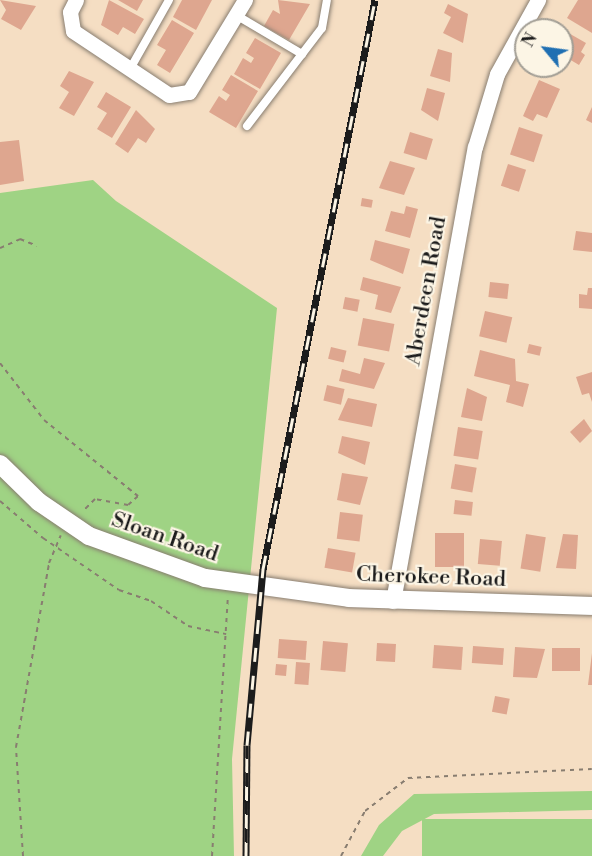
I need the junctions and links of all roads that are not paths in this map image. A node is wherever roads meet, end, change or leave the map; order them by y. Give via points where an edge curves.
1 (76, 0) edge
2 (169, 0) edge
3 (245, 0) edge
4 (327, 0) edge
5 (537, 0) edge
6 (236, 15) junction
7 (302, 54) junction
8 (130, 69) junction
9 (247, 126) dead end
10 (0, 464) edge
11 (269, 589) joint
12 (393, 601) junction
13 (592, 606) edge

1 - 8 street via 70,12 73,31
2 - 8 lane
3 - 6 street
4 - 7 lane via 322,28
5 - 12 street, Aberdeen Road via 497,74 475,147
6 - 7 lane
6 - 8 street via 189,92 169,95
7 - 9 lane
10 - 11 street, Sloan Road via 71,525 139,559 229,583
11 - 12 street, Cherokee Road
12 - 13 street, Cherokee Road

